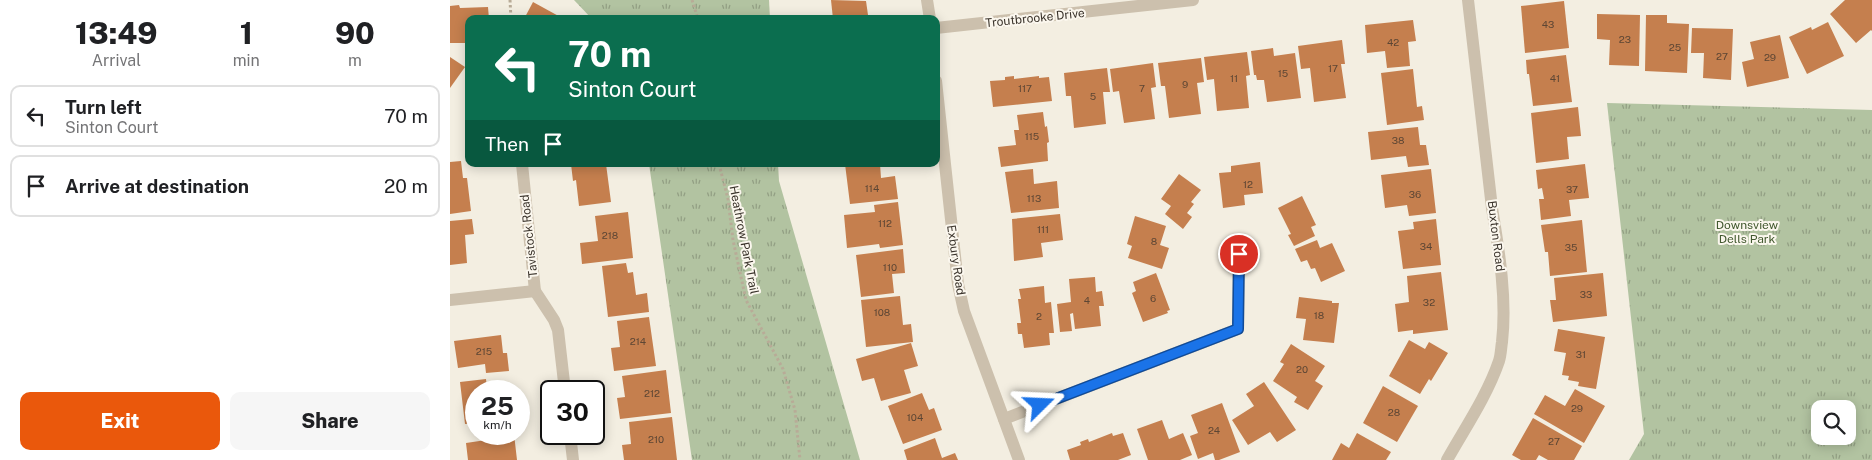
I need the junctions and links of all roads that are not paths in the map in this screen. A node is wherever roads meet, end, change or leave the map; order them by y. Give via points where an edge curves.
1 (927, 0) edge
2 (1193, 0) edge
3 (1468, 0) edge
4 (929, 15) edge
5 (940, 28) edge
6 (940, 118) edge
7 (522, 167) edge
8 (1239, 254) dead end
9 (535, 291) junction
10 (450, 300) edge
11 (564, 380) edge
12 (1004, 419) junction
13 (571, 445) edge
14 (573, 460) edge
15 (1019, 460) edge
16 (1447, 460) edge

1 - 4 street
2 - 5 street, Troutbrooke Drive
3 - 16 street, Buxton Road via 1497,240 1503,329 1500,359 1491,381
6 - 12 street, Exbury Road via 958,284 964,311
7 - 9 street, Tavistock Road
8 - 12 street via 1238,329
9 - 10 street
9 - 11 street, Tavistock Road via 558,330
12 - 15 street, Exbury Road
13 - 14 street

